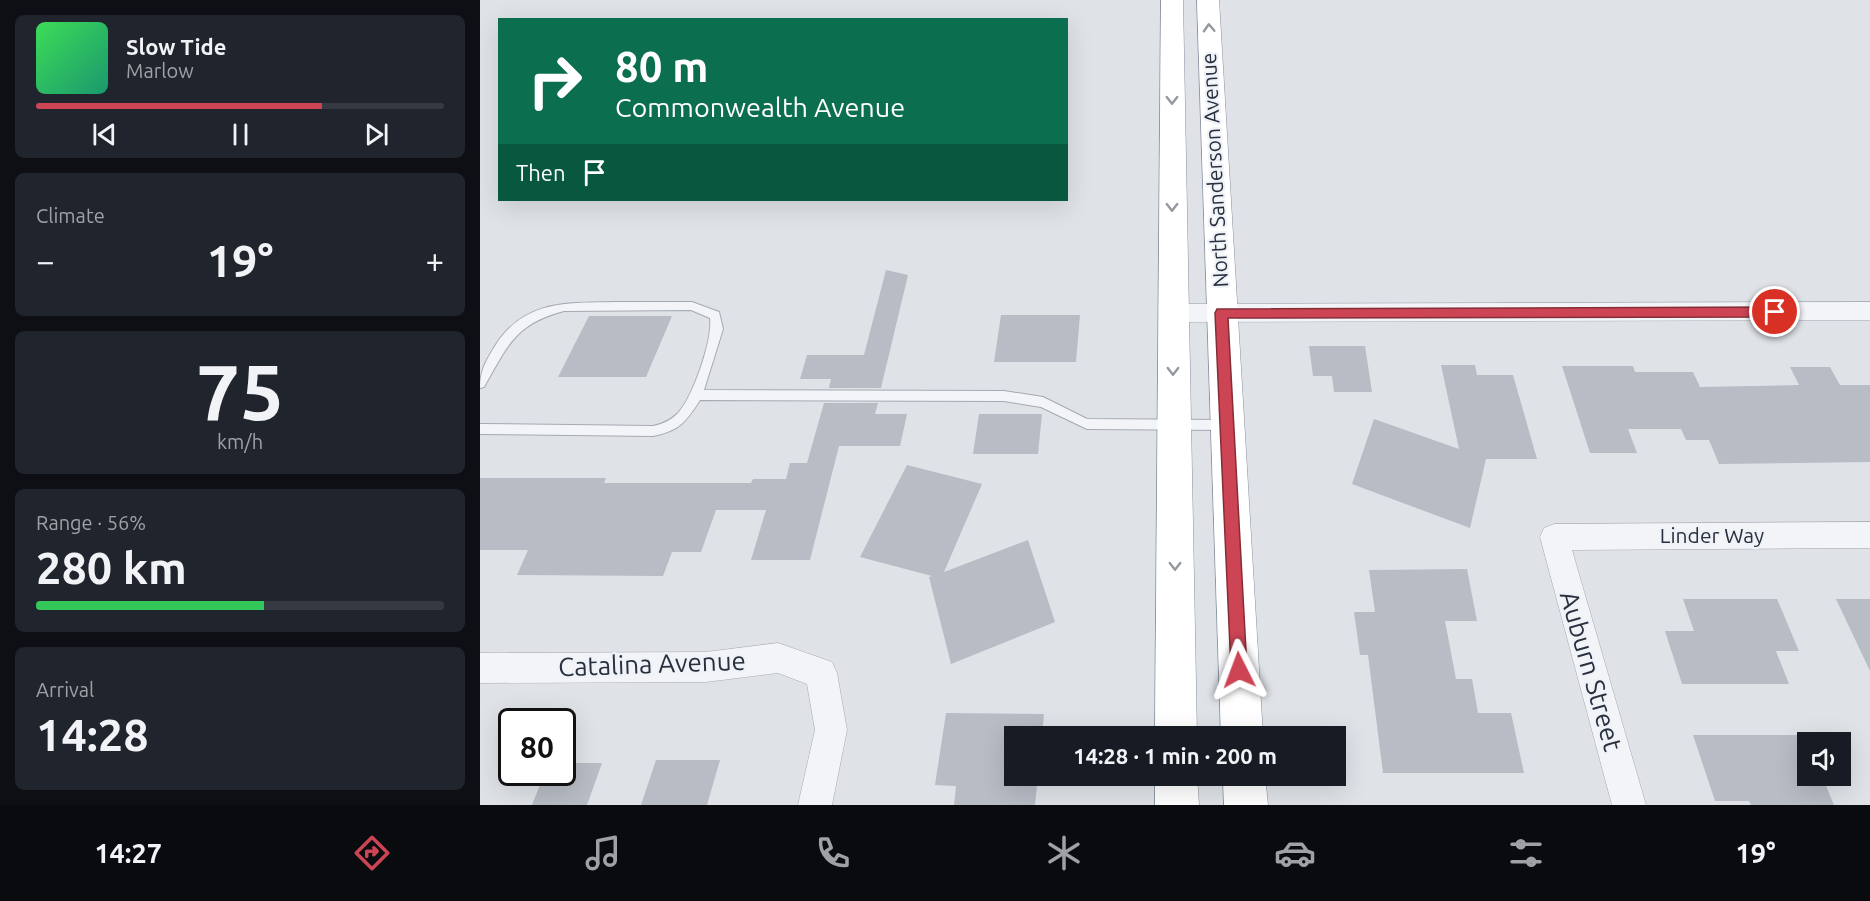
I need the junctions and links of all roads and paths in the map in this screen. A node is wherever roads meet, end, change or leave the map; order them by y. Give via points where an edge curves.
1 (1172, 0) edge
2 (1208, 0) edge
3 (1870, 311) edge
4 (1173, 313) junction
5 (1222, 313) junction
6 (480, 383) edge
7 (697, 395) junction
8 (1174, 425) junction
9 (1227, 425) junction
10 (480, 429) edge
11 (1870, 535) edge
12 (1554, 537) joint
13 (480, 668) edge
14 (1176, 726) edge
15 (1242, 726) edge
16 (1176, 786) edge
17 (1244, 786) edge
18 (815, 805) edge
19 (1177, 805) edge
20 (1245, 805) edge
21 (1629, 805) edge

1 -> 4 highway, North Sanderson Avenue
5 -> 2 highway, North Sanderson Avenue
3 - 5 street
4 - 5 street
4 -> 8 highway, North Sanderson Avenue
5 - 9 highway, North Sanderson Avenue
6 - 7 lane via 511,330 548,310 692,306 715,315 717,329
7 - 8 lane via 1004,396 1049,404 1087,424
7 - 10 lane via 682,417 668,428 653,431
8 - 9 lane
8 -> 14 highway, North Sanderson Avenue
9 - 15 highway, North Sanderson Avenue
11 - 12 street, Linder Way
12 - 21 street, Auburn Street
13 - 18 street, Catalina Avenue via 706,667 778,658 821,673 831,730
16 - 19 highway
17 - 20 highway

